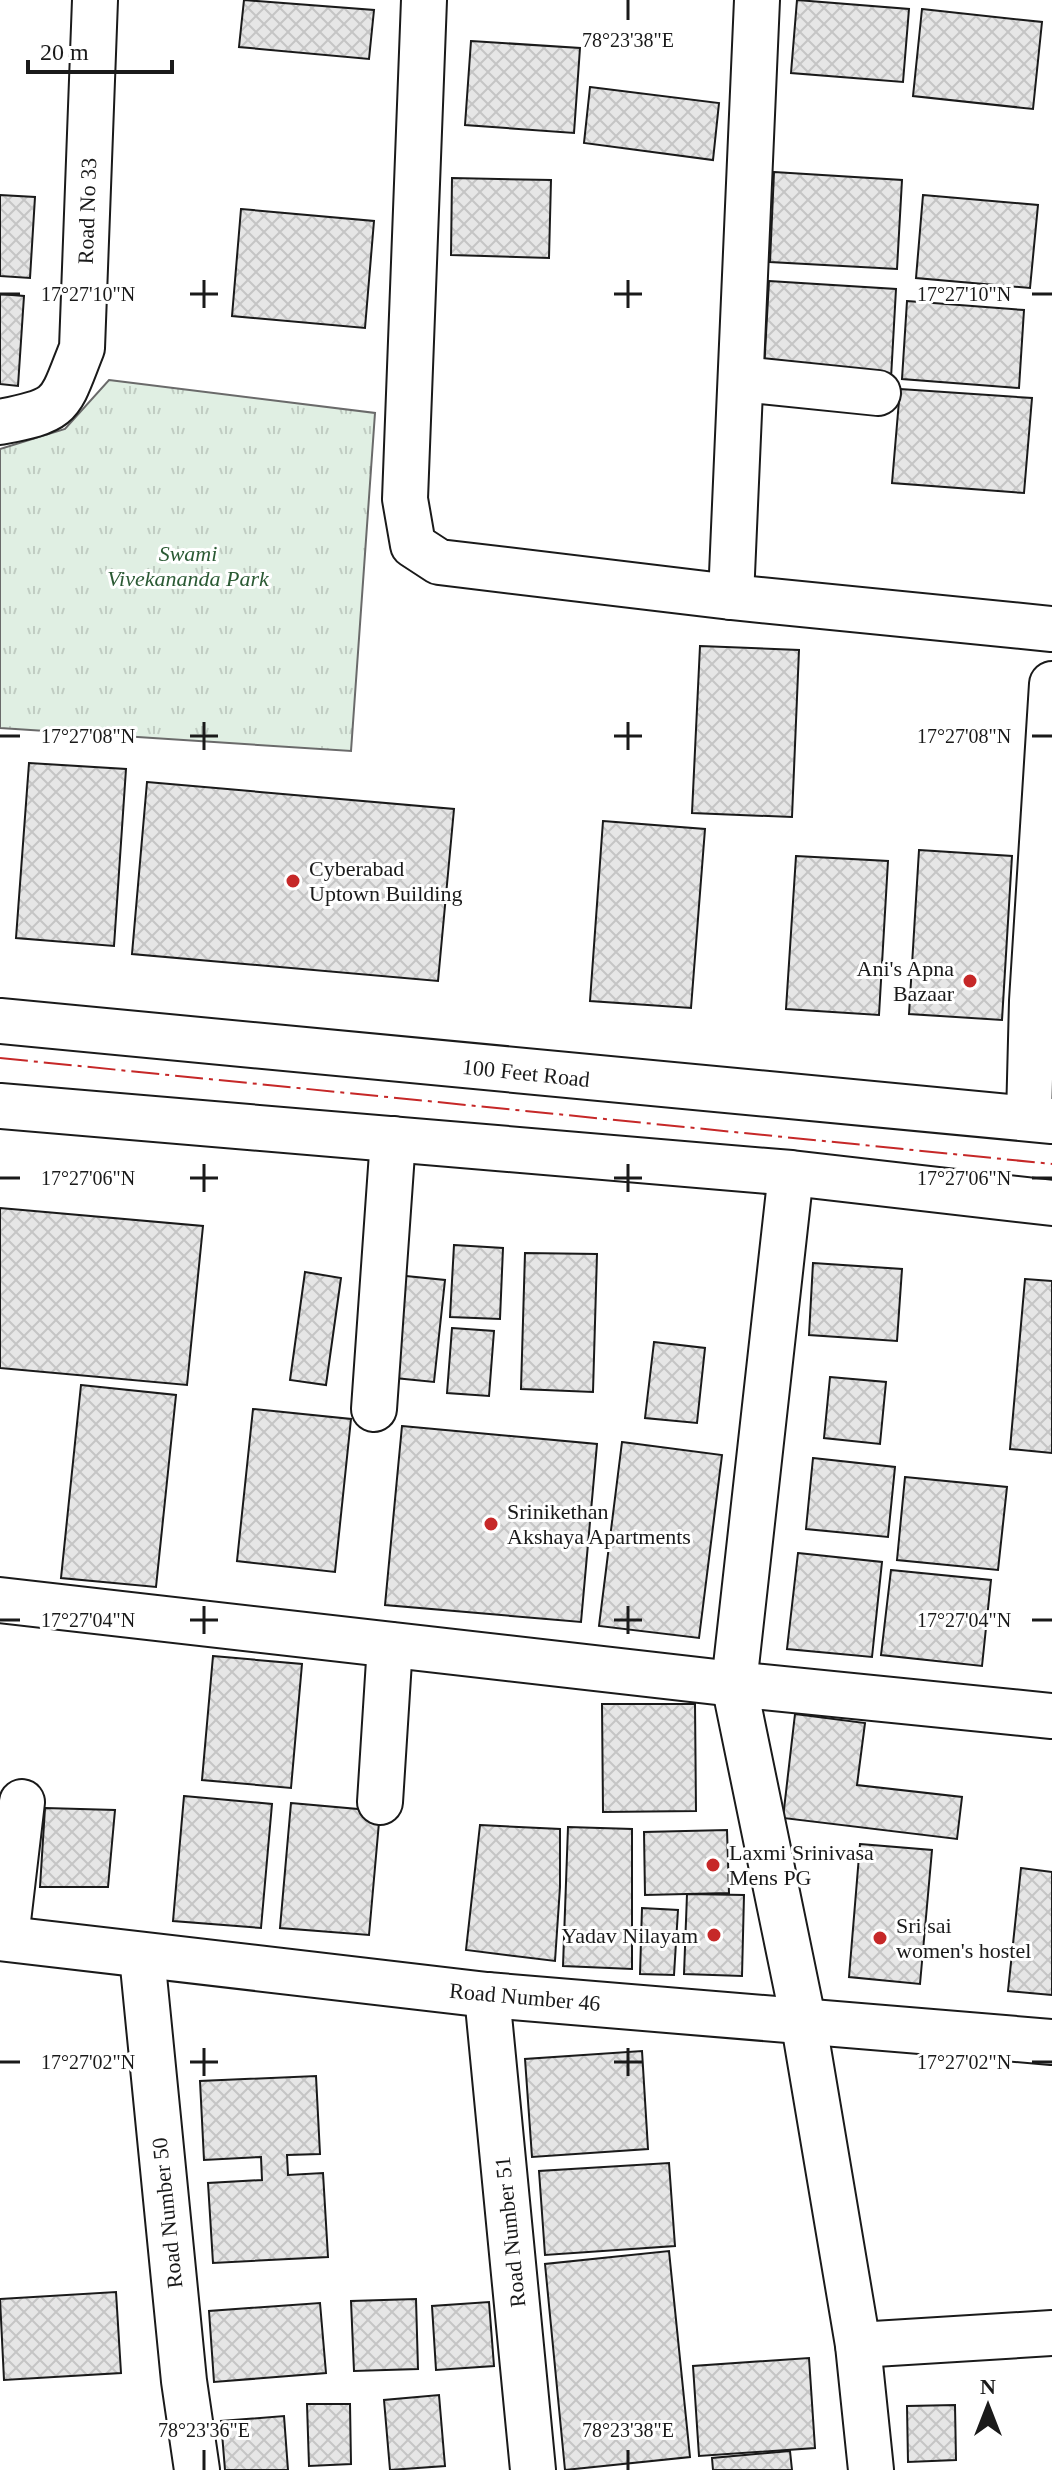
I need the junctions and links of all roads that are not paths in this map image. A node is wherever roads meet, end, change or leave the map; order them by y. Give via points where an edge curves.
1 (95, 0) edge
2 (424, 0) edge
3 (757, 0) edge
4 (742, 379) junction
5 (878, 393) dead end
6 (35, 422) edge
7 (731, 597) junction
8 (1052, 629) edge
9 (1052, 684) edge
10 (0, 1021) edge
11 (0, 1106) edge
12 (1040, 1120) edge
13 (393, 1139) junction
14 (791, 1173) junction
15 (1052, 1203) edge
16 (374, 1409) dead end
17 (0, 1600) edge
18 (390, 1645) junction
19 (734, 1684) junction
20 (1052, 1716) edge
21 (22, 1802) dead end
22 (380, 1802) dead end
23 (3, 1938) edge
24 (142, 1956) junction
25 (487, 1995) junction
26 (803, 2019) junction
27 (1052, 2042) edge
28 (1052, 2333) edge
29 (858, 2345) junction
30 (197, 2470) edge
31 (533, 2470) edge
32 (871, 2470) edge

1 - 6 street, Road No 33 via 82,348 62,399
2 - 7 street via 405,499 413,545 439,562
3 - 4 street
4 - 5 street
4 - 7 street
7 - 8 street
9 - 12 street via 1032,1001
10 - 12 street, 100 Feet Road
11 - 13 street
13 - 14 street
13 - 16 street
14 - 15 street
14 - 19 street
17 - 18 street
18 - 19 street
18 - 22 street
19 - 20 street
19 - 26 street
21 - 23 street
23 - 24 street, Road Number 46
24 - 25 street, Road Number 46
24 - 30 street, Road Number 50
25 - 26 street, Road Number 46
25 - 31 street, Road Number 51
26 - 27 street, Road Number 46
26 - 29 street
28 - 29 street
29 - 32 street

